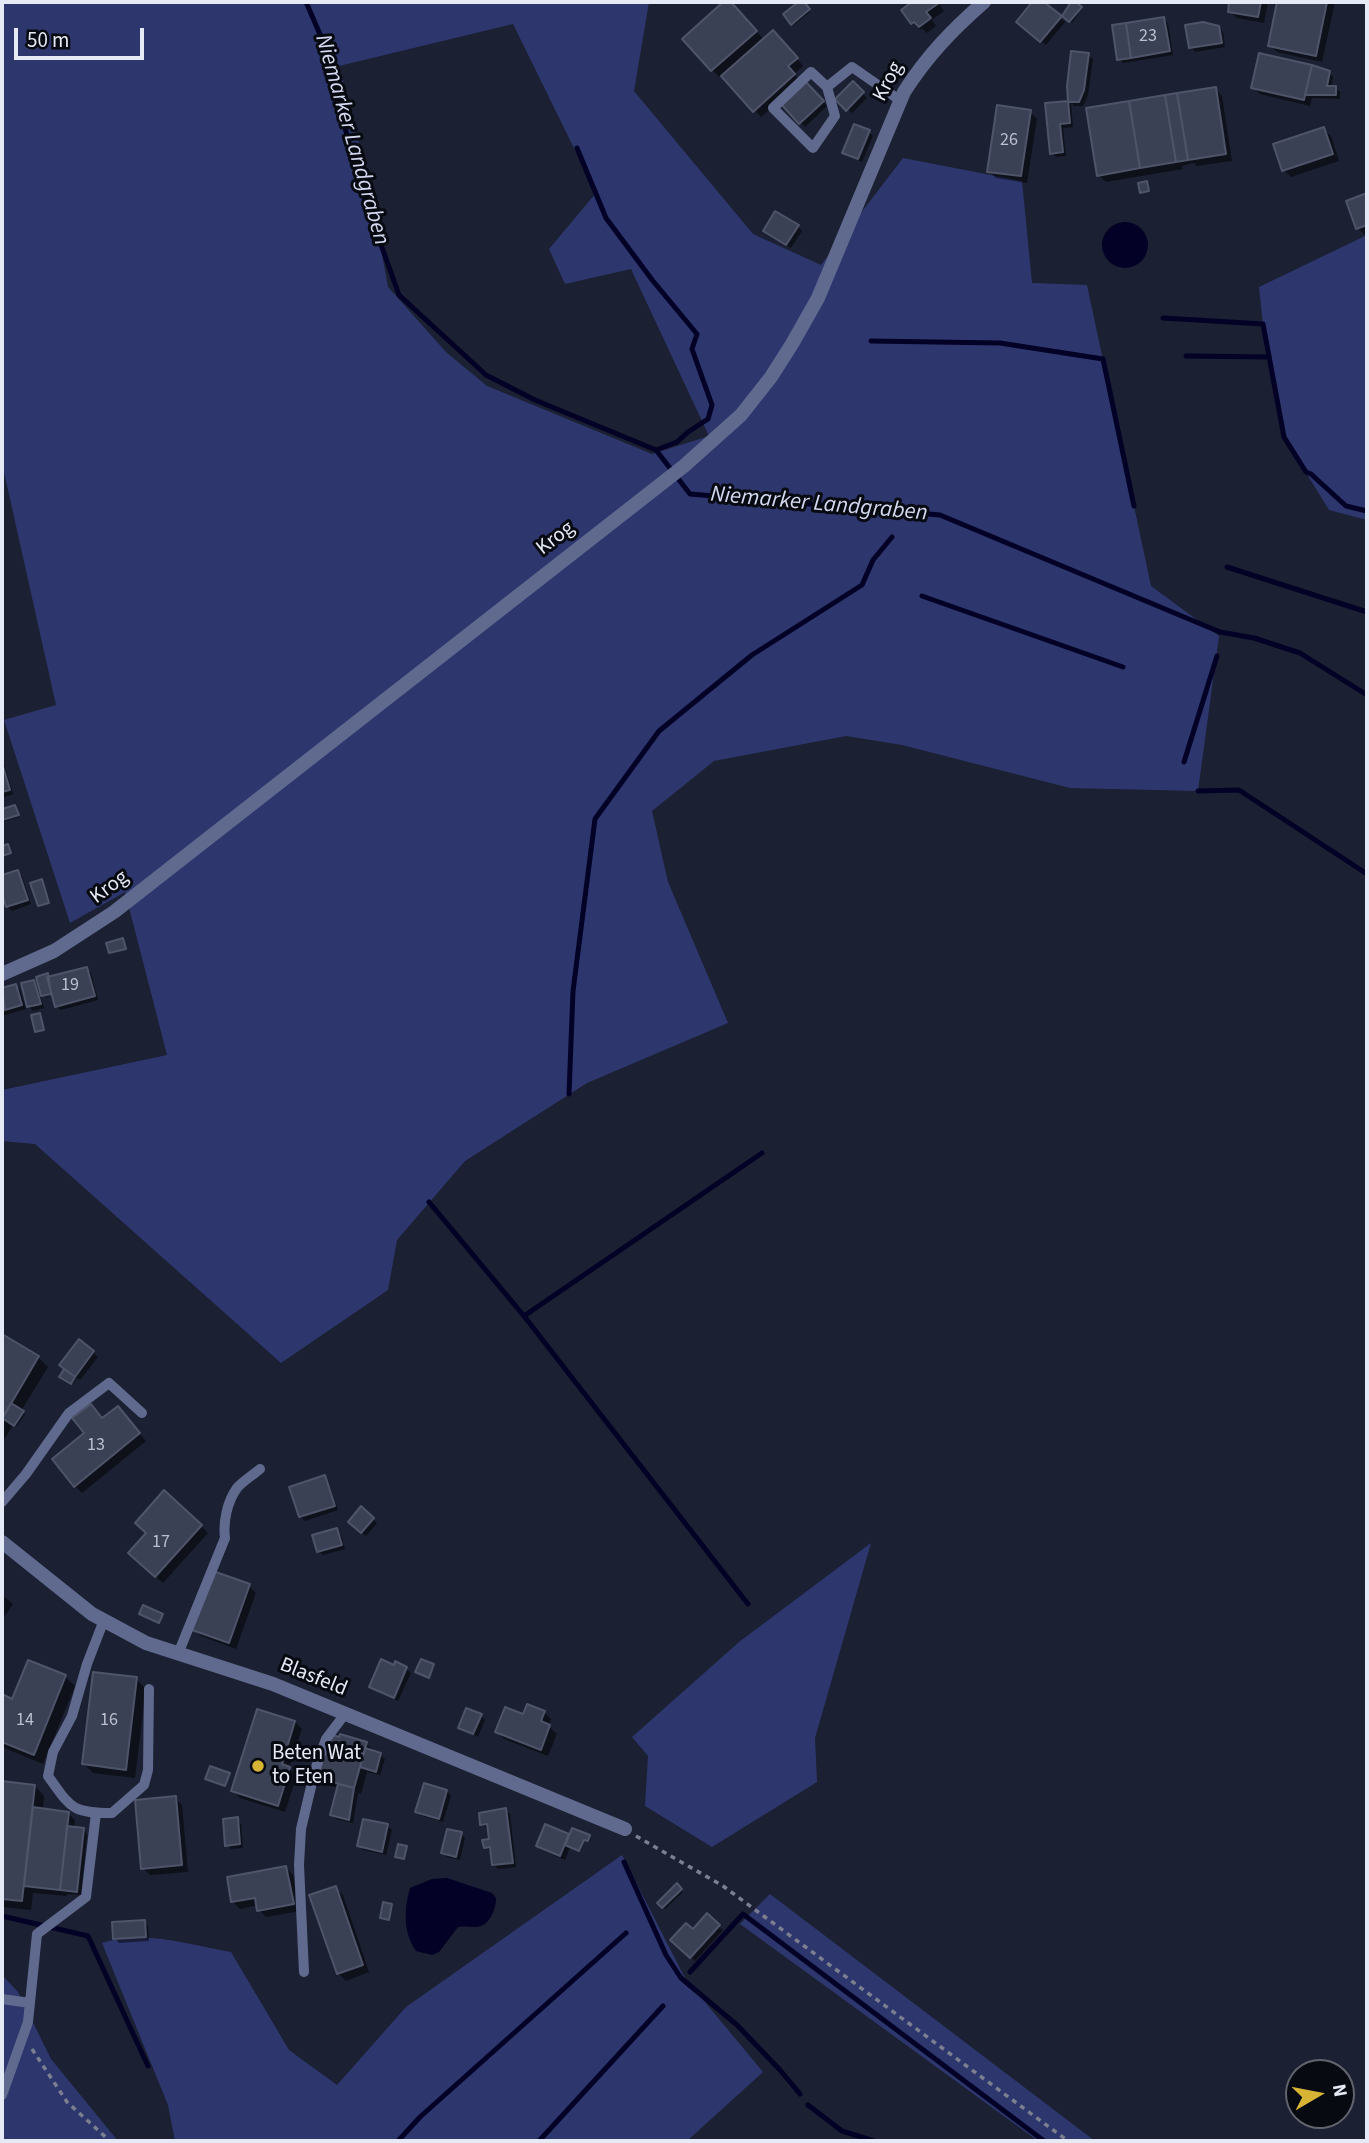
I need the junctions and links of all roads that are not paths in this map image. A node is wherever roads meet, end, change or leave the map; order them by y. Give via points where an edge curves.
1 (984, 2) edge
2 (827, 87) junction
3 (901, 101) junction
4 (2, 974) edge
5 (142, 1413) dead end
6 (260, 1469) dead end
7 (2, 1503) edge
8 (2, 1542) edge
9 (104, 1620) junction
10 (178, 1654) junction
11 (149, 1689) dead end
12 (345, 1714) junction
13 (96, 1813) junction
14 (625, 1829) road end
15 (304, 1972) dead end
16 (2, 1999) edge
17 (30, 2003) junction
18 (2, 2095) edge

1 - 3 street, Krog via 923,62
2 - 2 lane via 811,72 773,107 813,148 835,116
2 - 3 lane via 852,66
3 - 4 street, Krog via 818,298 771,377 741,415 670,478 114,912 54,951
5 - 7 lane via 109,1383 69,1413
6 - 10 lane via 237,1488 230,1502 223,1522 225,1538
8 - 9 street, Blasfeld
9 - 10 street, Blasfeld
9 - 13 lane via 48,1776 68,1805
10 - 12 street, Blasfeld via 272,1684
11 - 13 lane via 144,1786 112,1813
12 - 14 street, Blasfeld
12 - 15 lane via 326,1739 301,1829
13 - 17 lane via 86,1897 37,1934
16 - 17 lane
17 - 18 lane

